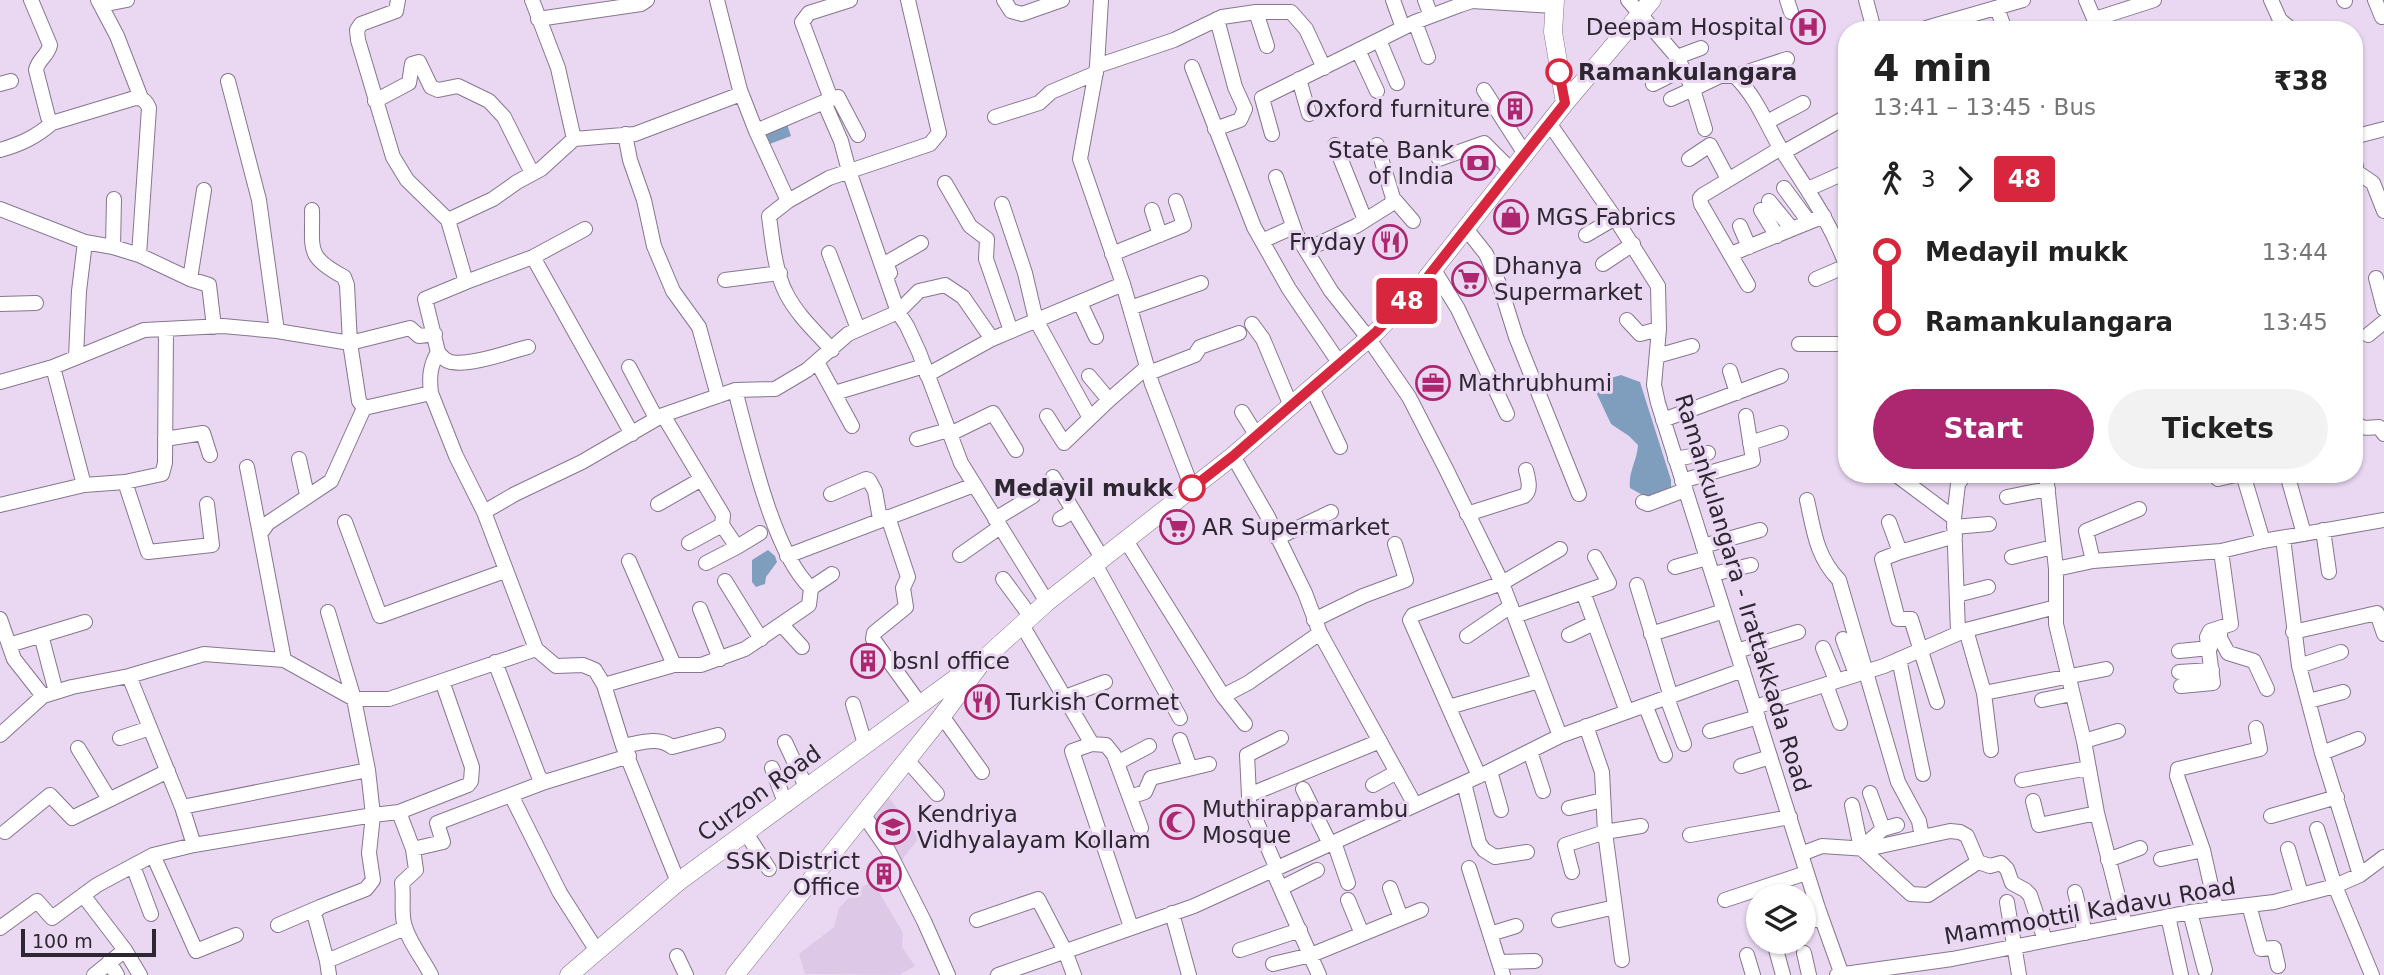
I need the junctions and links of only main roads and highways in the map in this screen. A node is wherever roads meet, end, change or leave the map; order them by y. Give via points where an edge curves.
1 (1653, 0) edge
2 (1554, 2) edge
3 (1565, 103) junction
4 (985, 658) junction
5 (569, 975) edge
6 (736, 975) edge

1 - 3 main road
2 - 3 main road via 1553,32
3 - 4 main road via 1434,270 1368,339 1233,456 1047,602
4 - 5 main road, Curzon Road via 678,883
4 - 6 main road

